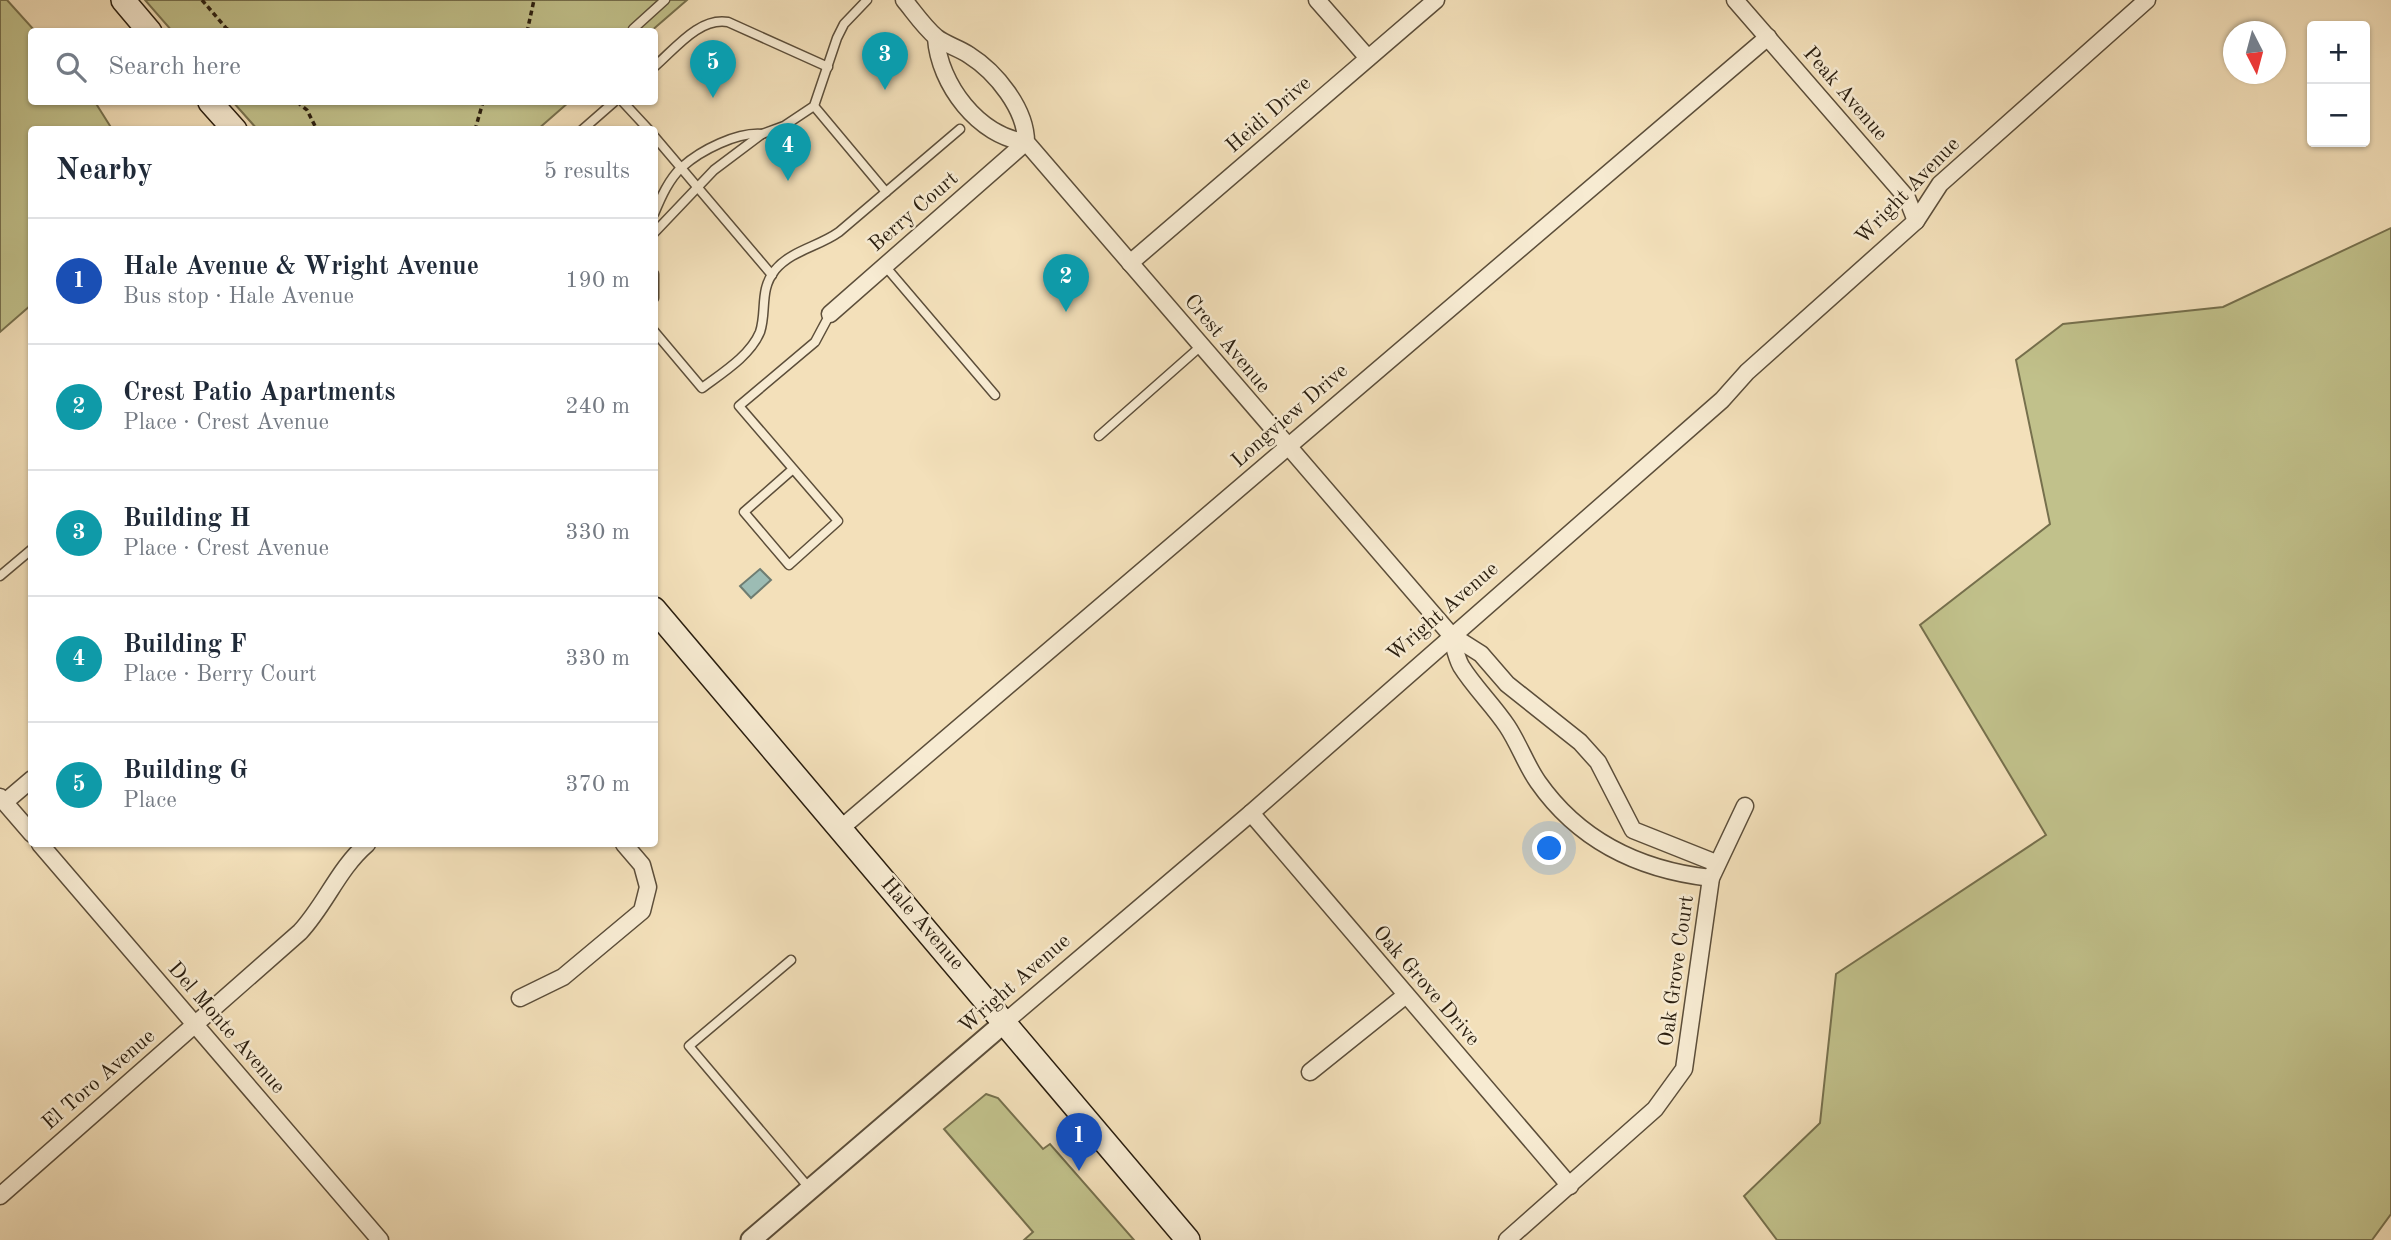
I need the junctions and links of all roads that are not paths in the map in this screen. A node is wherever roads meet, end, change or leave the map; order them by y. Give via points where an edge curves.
1 (123, 0) edge
2 (665, 0) edge
3 (867, 0) edge
4 (904, 0) edge
5 (1317, 0) edge
6 (1436, 0) edge
7 (1735, 0) edge
8 (2147, 0) edge
9 (147, 28) edge
10 (634, 28) edge
11 (1768, 37) junction
12 (936, 38) junction
13 (1367, 58) junction
14 (658, 64) edge
15 (828, 67) junction
16 (213, 105) edge
17 (611, 105) edge
18 (626, 105) edge
19 (814, 106) junction
20 (231, 126) edge
21 (587, 126) edge
22 (645, 126) edge
23 (960, 129) dead end
24 (762, 134) junction
25 (658, 140) edge
26 (1026, 142) junction
27 (682, 167) junction
28 (698, 185) junction
29 (886, 192) junction
30 (658, 206) edge
31 (1916, 221) junction
32 (658, 229) edge
33 (1130, 263) junction
34 (885, 266) junction
35 (772, 275) junction
36 (830, 314) joint
37 (658, 336) edge
38 (1201, 346) junction
39 (995, 396) dead end
40 (1099, 436) dead end
41 (1288, 446) junction
42 (793, 469) junction
43 (28, 552) edge
44 (0, 576) edge
45 (658, 614) edge
46 (1451, 635) junction
47 (28, 782) edge
48 (2, 800) edge
49 (1745, 806) dead end
50 (1251, 813) junction
51 (28, 829) edge
52 (840, 829) junction
53 (43, 847) edge
54 (364, 847) edge
55 (627, 847) edge
56 (1714, 871) junction
57 (790, 960) dead end
58 (1406, 995) junction
59 (520, 998) dead end
60 (1005, 1022) junction
61 (195, 1024) junction
62 (1310, 1072) dead end
63 (1570, 1186) junction
64 (810, 1189) junction
65 (0, 1196) edge
66 (380, 1240) edge
67 (751, 1240) edge
68 (1188, 1240) edge
69 (1507, 1240) edge

1 - 9 main road
2 - 10 lane
3 - 15 lane via 844,24
4 - 12 street, Crest Avenue
5 - 13 street
6 - 13 street, Heidi Drive
7 - 11 street, Peak Avenue
8 - 31 street, Wright Avenue via 1940,184
11 - 31 street, Peak Avenue via 1907,198
11 - 41 street, Longview Drive
12 - 26 street, Crest Avenue via 972,56 996,79 1026,130
12 - 26 street, Crest Avenue via 937,55 949,81 971,113 1010,140
13 - 33 street, Heidi Drive
14 - 15 lane via 705,23 717,20
15 - 19 lane
16 - 20 main road
17 - 21 lane
18 - 22 lane
19 - 24 lane via 785,126
19 - 29 lane
23 - 29 lane
24 - 27 lane via 731,140
24 - 28 lane
25 - 27 lane
26 - 33 street, Crest Avenue
26 - 34 street, Berry Court
27 - 28 lane
27 - 30 lane
28 - 32 lane
28 - 35 lane
29 - 35 lane via 839,232 800,250
31 - 46 street, Wright Avenue via 1747,372 1722,400
33 - 38 street, Crest Avenue
34 - 36 street, Berry Court
34 - 39 lane
35 - 37 lane via 764,292 759,333 702,388
36 - 42 lane via 815,342 739,406
38 - 40 lane
38 - 41 street, Crest Avenue
41 - 46 street, Crest Avenue
41 - 52 street, Longview Drive
42 - 42 lane via 838,521 789,565 744,512
43 - 44 lane
45 - 52 main road, Hale Avenue
46 - 50 street, Wright Avenue
46 - 56 street, Crest Avenue via 1482,654 1507,684 1580,742 1598,762 1633,830
46 - 56 street, Crest Avenue via 1460,665 1496,709 1520,744 1537,781 1565,814 1598,842 1631,859 1675,874
47 - 48 street
48 - 51 street
49 - 56 street, Oak Grove Court
50 - 58 street, Oak Grove Drive
50 - 60 street, Wright Avenue
52 - 60 main road, Hale Avenue
53 - 61 street, Del Monte Avenue
54 - 61 street, El Toro Avenue via 300,932
55 - 59 street via 642,864 648,887 642,911 563,977
56 - 63 street, Oak Grove Court via 1684,1069 1655,1109
57 - 64 lane via 690,1046
58 - 62 street
58 - 63 street, Oak Grove Drive
60 - 64 street, Wright Avenue
60 - 68 main road, Hale Avenue
61 - 65 street, El Toro Avenue
61 - 66 street, Del Monte Avenue
63 - 69 street, Oak Grove Court
64 - 67 street, Wright Avenue

